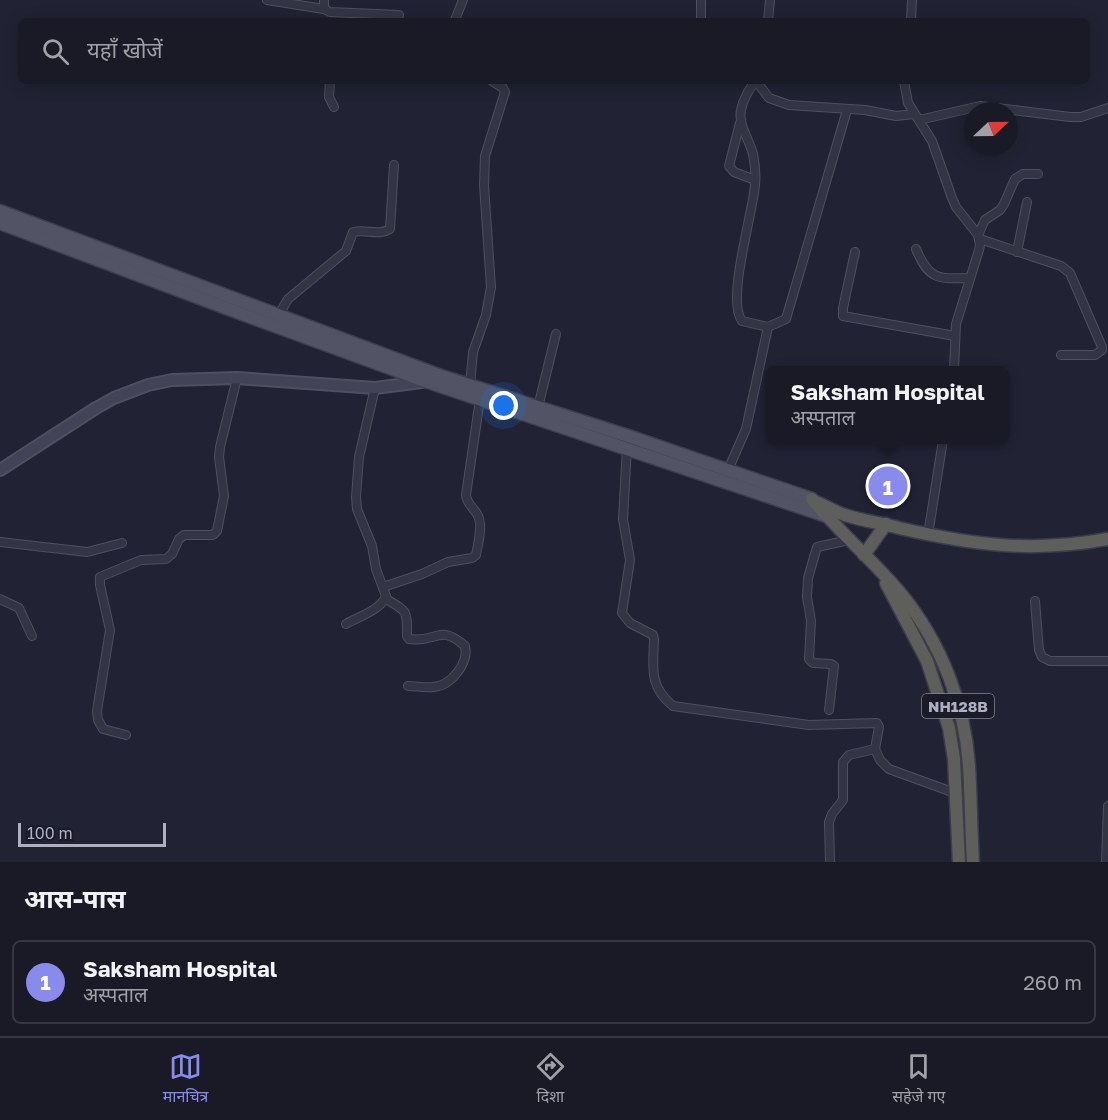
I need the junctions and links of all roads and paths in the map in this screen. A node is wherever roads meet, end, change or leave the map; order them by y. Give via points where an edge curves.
1 (267, 0) edge
2 (324, 0) edge
3 (463, 0) edge
4 (701, 0) edge
5 (770, 0) edge
6 (912, 0) edge
7 (324, 9) junction
8 (399, 15) dead end
9 (338, 17) edge
10 (456, 18) edge
11 (700, 18) edge
12 (768, 18) edge
13 (911, 18) edge
14 (330, 84) edge
15 (497, 84) edge
16 (754, 84) edge
17 (757, 84) edge
18 (905, 84) edge
19 (334, 107) dead end
20 (1108, 108) edge
21 (848, 110) junction
22 (916, 117) junction
23 (741, 122) junction
24 (394, 165) dead end
25 (1038, 174) dead end
26 (755, 180) junction
27 (1027, 202) dead end
28 (0, 211) edge
29 (0, 223) edge
30 (979, 237) junction
31 (916, 249) dead end
32 (855, 252) dead end
33 (1017, 252) junction
34 (969, 278) junction
35 (276, 320) junction
36 (768, 327) junction
37 (556, 334) dead end
38 (955, 336) junction
39 (1061, 355) dead end
40 (954, 366) edge
41 (444, 377) junction
42 (237, 378) junction
43 (428, 382) junction
44 (470, 385) junction
45 (375, 388) junction
46 (480, 399) junction
47 (538, 407) junction
48 (942, 444) edge
49 (627, 447) junction
50 (0, 470) edge
51 (728, 471) junction
52 (812, 500) junction
53 (843, 515) junction
54 (826, 516) junction
55 (885, 524) junction
56 (928, 534) junction
57 (1108, 539) edge
58 (849, 540) junction
59 (0, 542) edge
60 (122, 543) dead end
61 (864, 555) junction
62 (881, 571) junction
63 (383, 587) junction
64 (0, 599) edge
65 (386, 599) junction
66 (1035, 601) dead end
67 (346, 624) dead end
68 (32, 636) dead end
69 (1108, 661) edge
70 (408, 686) dead end
71 (829, 710) dead end
72 (126, 735) dead end
73 (874, 749) junction
74 (955, 793) junction
75 (1108, 806) edge
76 (830, 862) edge
77 (959, 862) edge
78 (973, 862) edge
79 (1106, 862) edge

1 - 7 street
2 - 7 street
3 - 10 street
4 - 11 street
5 - 12 street
6 - 13 street
7 - 9 street
8 - 9 street
14 - 19 street via 329,97
15 - 44 street via 505,92 485,156 483,185 491,287 473,352
16 - 23 street via 741,109
17 - 21 street via 778,102
18 - 22 street
20 - 22 street via 1070,117 980,106
21 - 22 street
21 - 36 street via 786,319
22 - 30 street via 932,141 956,207
23 - 26 street via 752,151
23 - 26 street via 729,166
24 - 35 street via 390,229 353,232 346,251 288,299
25 - 30 street via 1023,174 1015,179 1000,210 985,220
26 - 36 street via 738,282 738,310 746,323
27 - 33 street
28 - 35 main road
29 - 35 main road
30 - 33 street
30 - 34 street via 979,250
31 - 34 street via 931,274 946,279
32 - 38 street via 843,316
33 - 39 street via 1066,269 1101,344 1102,350 1095,355
34 - 38 street
35 - 41 main road
35 - 43 main road
36 - 51 street via 746,429
37 - 47 street
38 - 40 street
41 - 43 main road
41 - 44 main road
42 - 45 main road
42 - 50 main road via 171,380 132,390 96,408
42 - 72 street via 220,447 224,496 217,531 213,535 181,537 166,559 141,560 100,577 110,630 98,720 103,729
43 - 45 main road
43 - 46 main road
44 - 47 main road
45 - 63 street via 359,456 356,497
46 - 49 main road
46 - 63 street via 466,495 480,520 476,555
47 - 51 main road
48 - 56 street
49 - 54 main road
49 - 73 street via 623,519 630,560 622,613 630,623 652,635 652,675 666,701 673,706 809,726 877,723
51 - 52 main road
52 - 53 highway
52 - 54 highway, NH128B
53 - 54 main road
53 - 55 highway
54 - 58 highway, NH128B
55 - 56 highway
55 - 61 highway
56 - 57 highway via 1022,548
58 - 61 highway, NH128B
58 - 71 street via 817,547 808,578 809,659 834,666
59 - 60 street via 87,552
61 - 62 highway, NH128B
62 - 74 highway, NH128B via 938,690 949,728
62 - 78 highway, NH128B via 921,620 952,684 969,765
63 - 65 street
64 - 68 street via 19,608
65 - 67 street
65 - 70 street via 406,613 409,639 449,634 465,646 467,653 465,663 442,685
66 - 69 street via 1042,657
73 - 74 street via 890,769
73 - 76 street via 849,755 843,762 844,796 829,822
74 - 77 highway, NH128B
75 - 79 street

